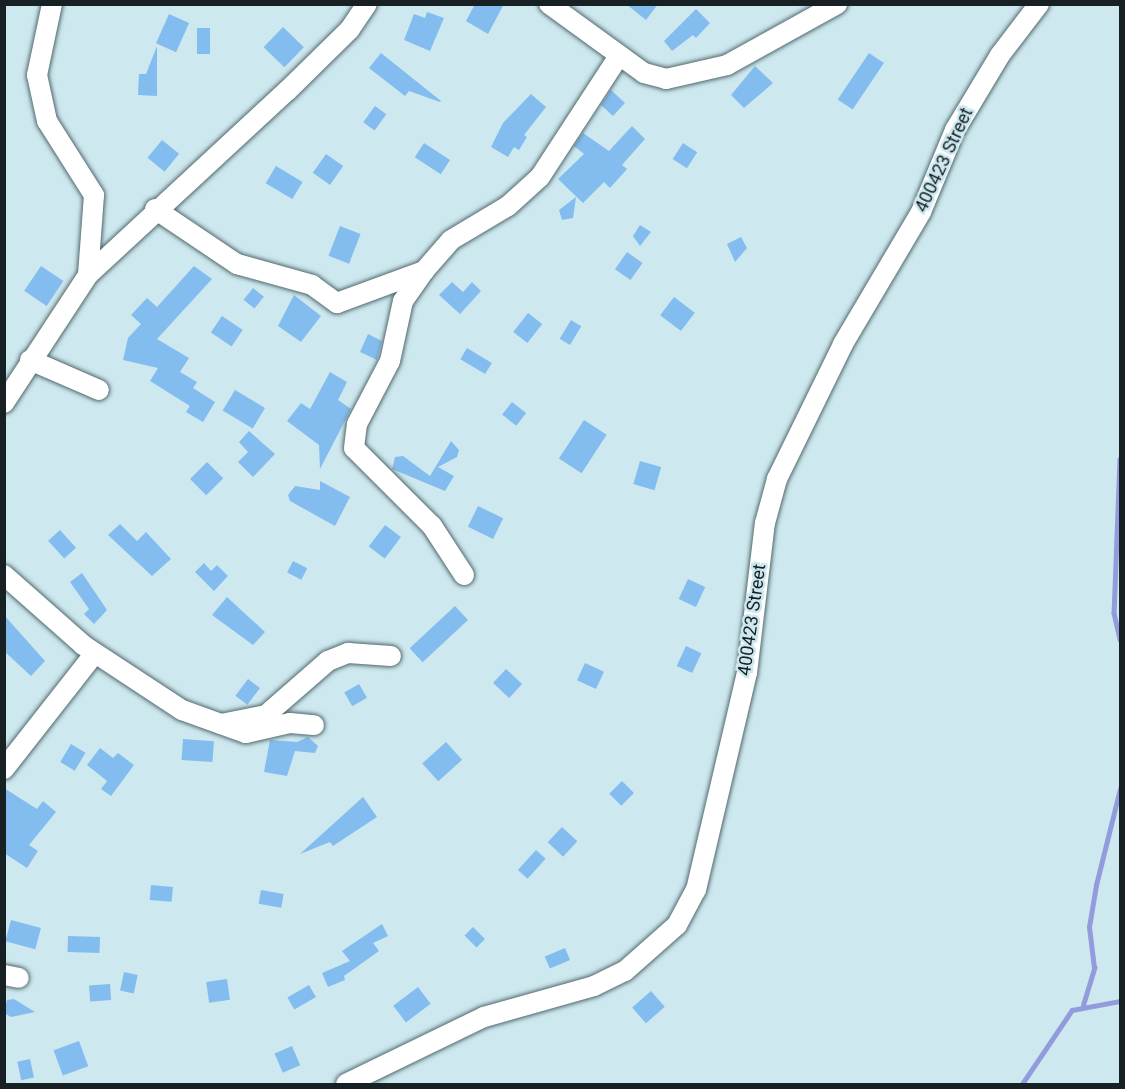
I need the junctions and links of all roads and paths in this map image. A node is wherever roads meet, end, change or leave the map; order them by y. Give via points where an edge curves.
1 (52, 4) edge
2 (367, 4) edge
3 (549, 4) edge
4 (837, 4) edge
5 (1039, 4) edge
6 (619, 56) junction
7 (155, 209) junction
8 (424, 272) junction
9 (88, 275) junction
10 (30, 360) junction
11 (99, 390) dead end
12 (4, 403) edge
13 (4, 575) edge
14 (464, 575) dead end
15 (94, 654) junction
16 (391, 656) dead end
17 (219, 724) junction
18 (314, 724) dead end
19 (4, 769) edge
20 (346, 1084) edge

1 - 9 street via 37,75 47,121 94,195
2 - 7 street via 350,29 287,91
3 - 6 street
4 - 6 street via 727,65 684,78 644,73
5 - 20 street, 400423 Street via 1000,55 955,130 921,212 843,344 777,479 765,523 747,673 696,890 677,925 625,971 594,986 484,1017
6 - 8 street via 540,177 508,206 450,240
7 - 8 street via 237,264 312,285 337,303
7 - 9 street
8 - 14 street via 404,301 390,361 357,424 354,448 432,526
9 - 10 street
10 - 11 street
10 - 12 street
13 - 15 street
15 - 17 street via 182,710
15 - 19 street
16 - 17 street via 348,652 328,661 266,715
17 - 18 street via 246,732 290,723

